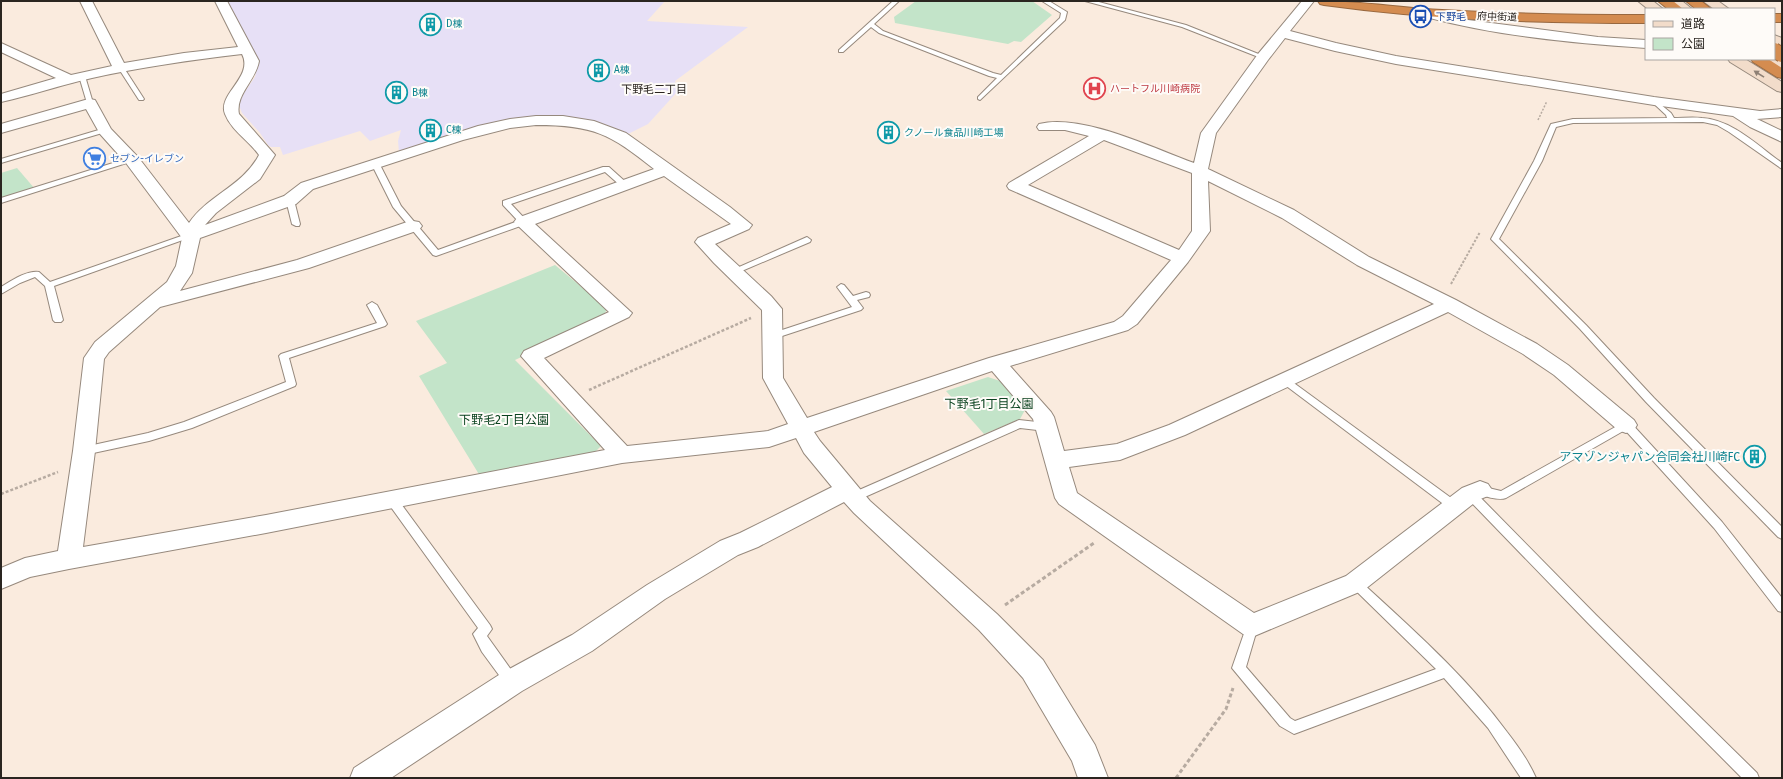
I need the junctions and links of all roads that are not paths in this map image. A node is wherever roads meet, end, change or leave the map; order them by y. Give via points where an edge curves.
1 (86, 1) edge
2 (221, 1) edge
3 (896, 1) edge
4 (1045, 1) edge
5 (1088, 1) edge
6 (1308, 1) edge
7 (1324, 1) edge
8 (1644, 1) edge
9 (1664, 1) edge
10 (1673, 1) edge
11 (1687, 1) edge
12 (1692, 1) edge
13 (1710, 1) edge
14 (1655, 8) edge
15 (1675, 8) edge
16 (1684, 8) edge
17 (1698, 8) edge
18 (1704, 8) edge
19 (1721, 8) edge
20 (1430, 14) junction
21 (1645, 19) edge
22 (871, 24) junction
23 (1282, 33) junction
24 (1645, 44) edge
25 (1, 47) edge
26 (246, 50) junction
27 (841, 51) dead end
28 (1263, 57) junction
29 (1738, 60) edge
30 (1760, 60) edge
31 (1770, 60) edge
32 (1782, 68) edge
33 (122, 69) junction
34 (1782, 74) edge
35 (1002, 77) junction
36 (76, 78) junction
37 (1782, 88) edge
38 (1, 98) edge
39 (980, 98) dead end
40 (141, 99) dead end
41 (1654, 101) junction
42 (90, 103) junction
43 (1735, 111) junction
44 (1782, 113) edge
45 (1671, 120) junction
46 (1044, 127) dead end
47 (1, 129) edge
48 (105, 131) junction
49 (1102, 135) junction
50 (1782, 137) edge
51 (132, 160) junction
52 (1, 161) edge
53 (375, 163) junction
54 (1782, 166) edge
55 (666, 170) junction
56 (1200, 171) junction
57 (625, 184) junction
58 (290, 200) junction
59 (1, 201) edge
60 (523, 222) junction
61 (296, 224) dead end
62 (413, 226) junction
63 (190, 236) junction
64 (807, 240) dead end
65 (1182, 258) junction
66 (734, 271) junction
67 (49, 285) junction
68 (842, 287) dead end
69 (1, 291) edge
70 (866, 295) dead end
71 (851, 299) junction
72 (155, 303) junction
73 (1449, 304) junction
74 (372, 306) dead end
75 (58, 320) dead end
76 (773, 336) junction
77 (996, 363) junction
78 (1284, 380) junction
79 (1626, 425) junction
80 (1046, 427) junction
81 (801, 429) junction
82 (622, 455) junction
83 (83, 457) junction
84 (1056, 460) junction
85 (851, 493) junction
86 (1468, 497) junction
87 (392, 500) junction
88 (1782, 534) edge
89 (69, 559) junction
90 (1, 579) edge
91 (1354, 583) junction
92 (1782, 606) edge
93 (1252, 626) junction
94 (1447, 671) junction
95 (512, 682) junction
96 (365, 778) edge
97 (1093, 778) edge
98 (1529, 778) edge
99 (1752, 778) edge

1 - 33 street
2 - 26 street
3 - 22 lane
4 - 35 lane via 1064,12 1063,18
5 - 28 lane via 1184,26
6 - 23 street
7 - 20 highway, 府中街道
8 - 14 street
9 - 15 highway
10 - 16 street
11 - 17 street
12 - 18 highway
13 - 19 street
20 - 21 highway, 府中街道 via 1513,18
20 - 24 street via 1475,25 1598,41
22 - 27 lane
22 - 35 lane via 881,32
23 - 28 street
23 - 41 street via 1396,60
25 - 36 street
26 - 33 street via 197,55
26 - 63 street via 252,61 252,69 230,108 233,116 267,155 255,176 213,206 200,219
28 - 56 street via 1209,132
37 -> 29 street
30 - 34 highway
31 - 32 street
33 - 36 street
33 - 40 lane
35 - 39 lane
36 - 38 street
36 - 42 lane
41 - 43 street
41 - 45 lane via 1669,114
42 - 47 street
42 - 48 street
43 - 44 street via 1760,115
43 - 50 street
45 - 54 lane via 1702,120 1718,124 1732,130
45 - 88 lane via 1573,121 1553,125 1538,161 1494,239 1583,327 1650,400
46 - 49 street via 1065,126
48 - 51 street
48 - 52 lane
49 - 56 street
49 - 65 street via 1015,186
51 - 59 lane
51 - 63 street
53 - 55 street via 483,129 518,122 542,121 591,125 614,134
53 - 58 street via 307,186
53 - 62 lane via 397,207
55 - 57 street
55 - 66 street via 743,225 704,242 717,258
56 - 65 street via 1201,231
56 - 73 street via 1288,214 1363,261
57 - 60 street
57 - 60 lane via 606,169 506,203
58 - 61 lane
58 - 63 street
60 - 62 lane via 436,253
60 - 82 street via 622,313 531,356
62 - 72 street via 304,264
63 - 67 lane
63 - 72 street via 191,242 183,272 174,286
64 - 66 lane
65 - 77 street via 1130,320 1122,326
66 - 76 street via 772,309
67 - 69 lane via 36,274 17,281
67 - 75 lane
68 - 71 lane
70 - 71 lane
71 - 76 lane via 858,308
72 - 83 street via 102,347 94,358
73 - 78 street
73 - 79 street via 1530,349 1561,370
74 - 83 lane via 382,324 284,356 292,384 188,425
76 - 81 street via 773,378
77 - 80 street via 1043,417
77 - 81 street
78 - 84 street via 1177,430 1120,452
78 - 86 lane
79 - 86 lane via 1502,494
79 - 92 lane via 1718,524
80 - 84 street
80 - 85 lane via 1019,424
81 - 82 street via 769,439
81 - 85 street via 812,447
82 - 87 street
83 - 89 street
84 - 93 street via 1067,498
85 - 95 street via 728,548 656,592 582,643
85 - 97 street via 862,507 984,619 1033,669 1085,755
86 - 91 street
86 - 99 lane
87 - 89 street
87 - 95 lane via 486,629 479,634
89 - 90 street via 25,568
91 - 93 street
91 - 94 lane
93 - 94 lane via 1239,668 1285,722 1294,728
94 - 98 lane via 1487,715
95 - 96 street

